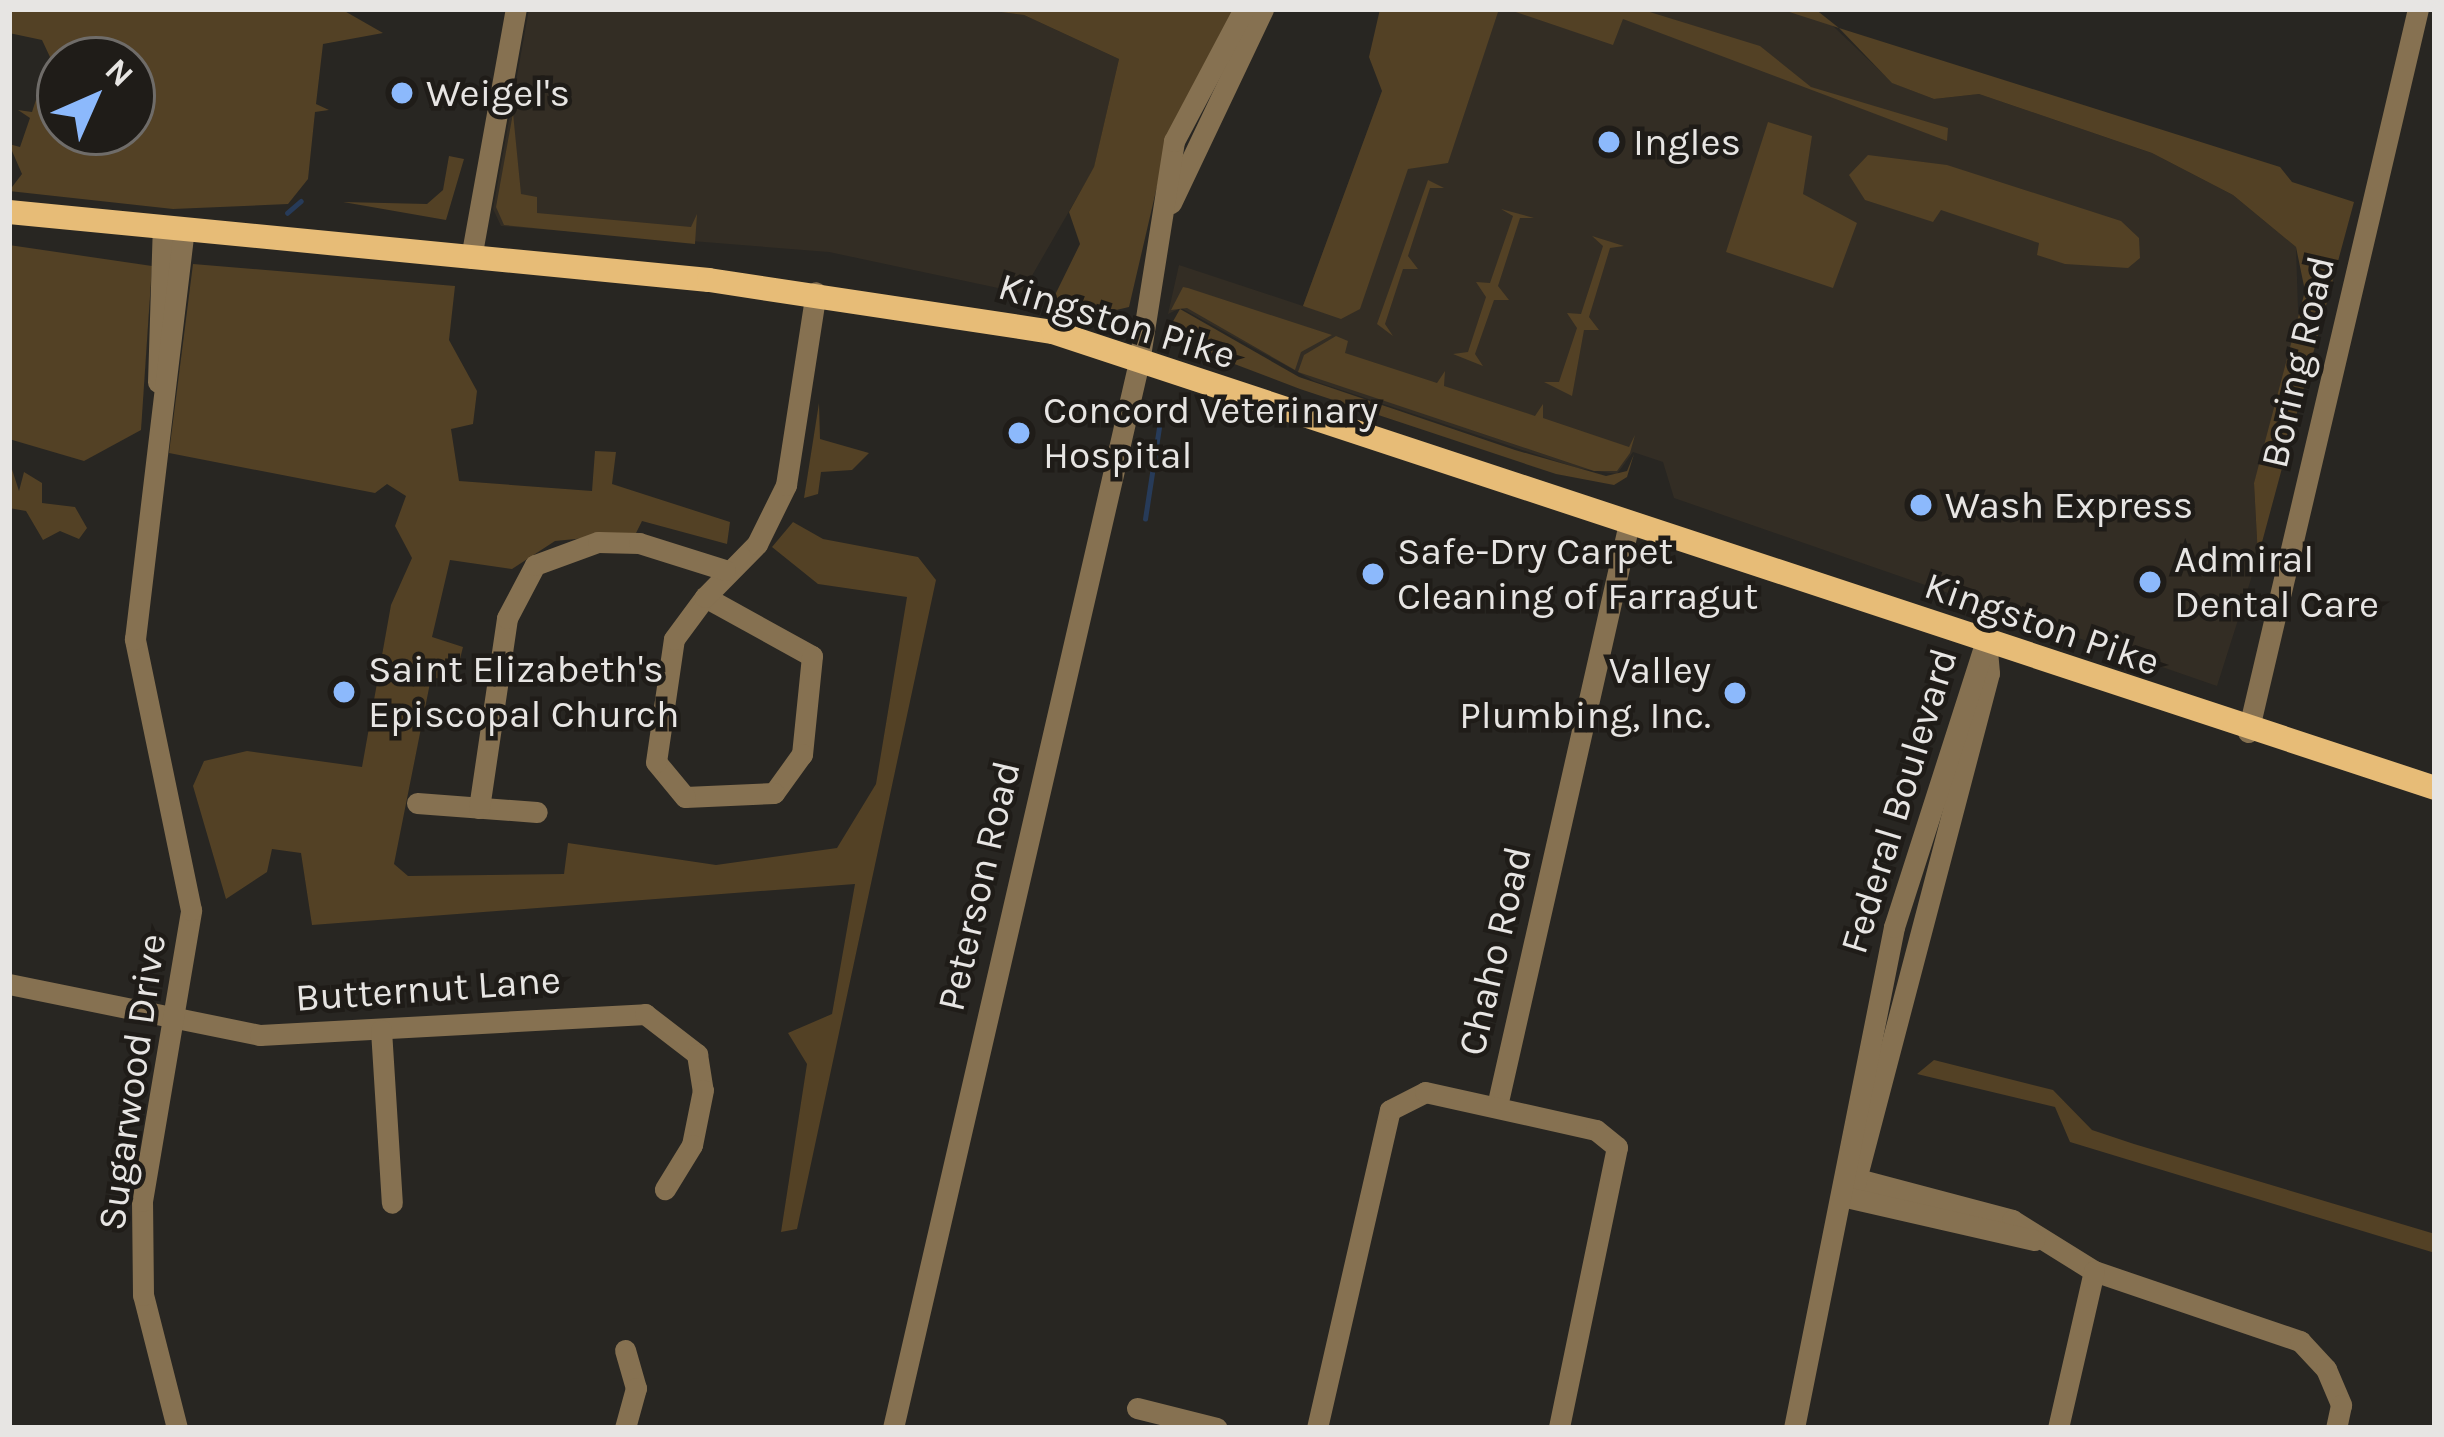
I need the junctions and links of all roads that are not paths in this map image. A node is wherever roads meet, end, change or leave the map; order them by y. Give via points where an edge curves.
1 (516, 9) edge
2 (2418, 9) edge
3 (1254, 11) edge
4 (9, 212) edge
5 (174, 228) junction
6 (471, 258) junction
7 (816, 292) junction
8 (1139, 362) junction
9 (1629, 523) junction
10 (725, 570) junction
11 (705, 597) junction
12 (1986, 641) junction
13 (2248, 732) junction
14 (2435, 788) edge
15 (416, 803) dead end
16 (479, 808) junction
17 (537, 812) dead end
18 (9, 984) edge
19 (179, 1022) junction
20 (381, 1030) junction
21 (1497, 1106) junction
22 (1851, 1184) junction
23 (665, 1190) dead end
24 (392, 1203) dead end
25 (2094, 1271) junction
26 (625, 1350) dead end
27 (1137, 1408) dead end
28 (177, 1428) edge
29 (625, 1428) edge
30 (893, 1428) edge
31 (1217, 1428) edge
32 (1317, 1428) edge
33 (1559, 1428) edge
34 (1794, 1428) edge
35 (2058, 1428) edge
36 (2336, 1428) edge

1 - 6 street
2 - 13 street, Boring Road
3 - 8 street, Peterson Road via 1174,141
4 - 5 main road, Kingston Pike
5 - 6 main road, Kingston Pike
5 - 19 street, Sugarwood Drive via 135,639 191,910
6 - 7 main road, Kingston Pike
7 - 8 main road, Kingston Pike via 955,309
7 - 10 street via 786,485 757,544
8 - 9 main road, Kingston Pike
8 - 30 street, Peterson Road
9 - 12 main road, Kingston Pike
9 - 21 street, Chaho Road
10 - 11 street
10 - 16 street via 670,547 598,542 535,565 507,618
11 - 11 street via 674,640 656,762 685,796 774,793 806,740 812,656
12 - 13 main road, Kingston Pike
12 - 22 street, Federal Boulevard via 1894,927
13 - 14 main road, Kingston Pike
15 - 16 street
16 - 17 street
18 - 19 street, Butternut Lane
19 - 20 street, Butternut Lane via 260,1035
19 - 28 street, Sugarwood Drive via 142,1201 143,1295
20 - 23 street, Butternut Lane via 612,1013 676,1029 697,1054 704,1090 692,1145
20 - 24 street
21 - 32 street, Chaho Road via 1425,1091 1390,1110
21 - 33 street via 1596,1130 1617,1147
22 - 25 street via 2041,1242
22 - 34 street, Federal Boulevard
25 - 35 street
25 - 36 street via 2300,1341 2334,1387
26 - 29 street via 636,1388
27 - 31 street

